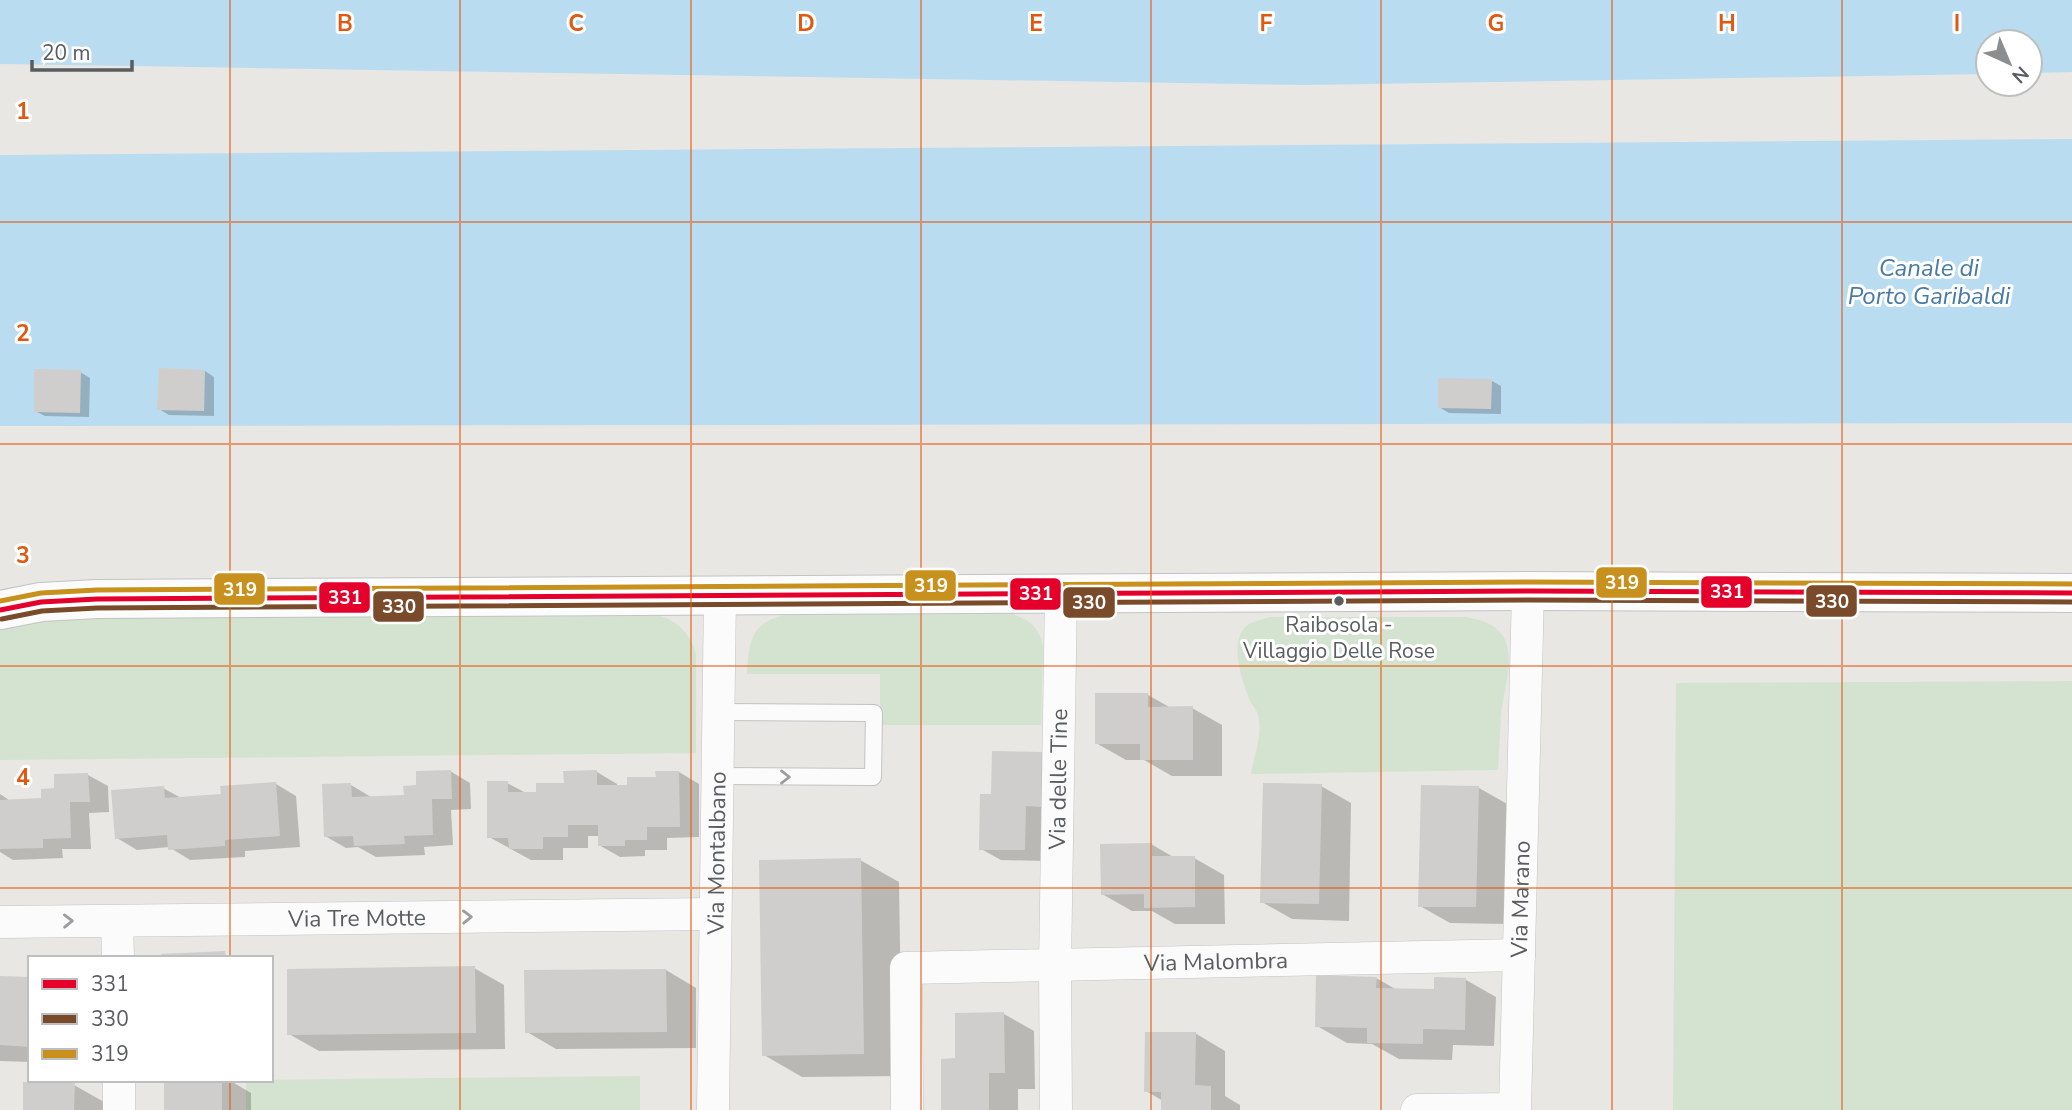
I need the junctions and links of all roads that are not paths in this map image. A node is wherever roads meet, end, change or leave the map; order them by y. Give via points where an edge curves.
1 (0, 588) edge
2 (1528, 591) junction
3 (1060, 593) junction
4 (2072, 593) edge
5 (720, 596) junction
6 (97, 599) junction
7 (0, 610) edge
8 (718, 712) junction
9 (717, 776) junction
10 (715, 914) junction
11 (117, 921) junction
12 (0, 922) edge
13 (1519, 955) junction
14 (118, 956) edge
15 (1055, 966) junction
16 (119, 1082) edge
17 (119, 1110) edge
18 (713, 1110) edge
19 (907, 1110) edge
20 (1056, 1110) edge
21 (1417, 1110) edge

1 - 6 street
2 - 3 street
2 - 4 street
2 - 13 street, Via Marano
3 - 5 street
3 - 15 street, Via delle Tine
5 - 6 street
5 - 8 street, Via Montalbano
6 - 7 street
8 - 9 street, Via Montalbano
9 -> 8 lane via 873,777 874,712
9 - 10 street, Via Montalbano
11 -> 10 street, Via Tre Motte
10 - 18 street, Via Montalbano
12 -> 11 street, Via Tre Motte
11 - 14 street
13 - 15 street, Via Malombra
13 - 21 street, Via Marano via 1515,1109
15 - 19 street, Via Malombra via 906,968
15 - 20 street
16 - 17 street

